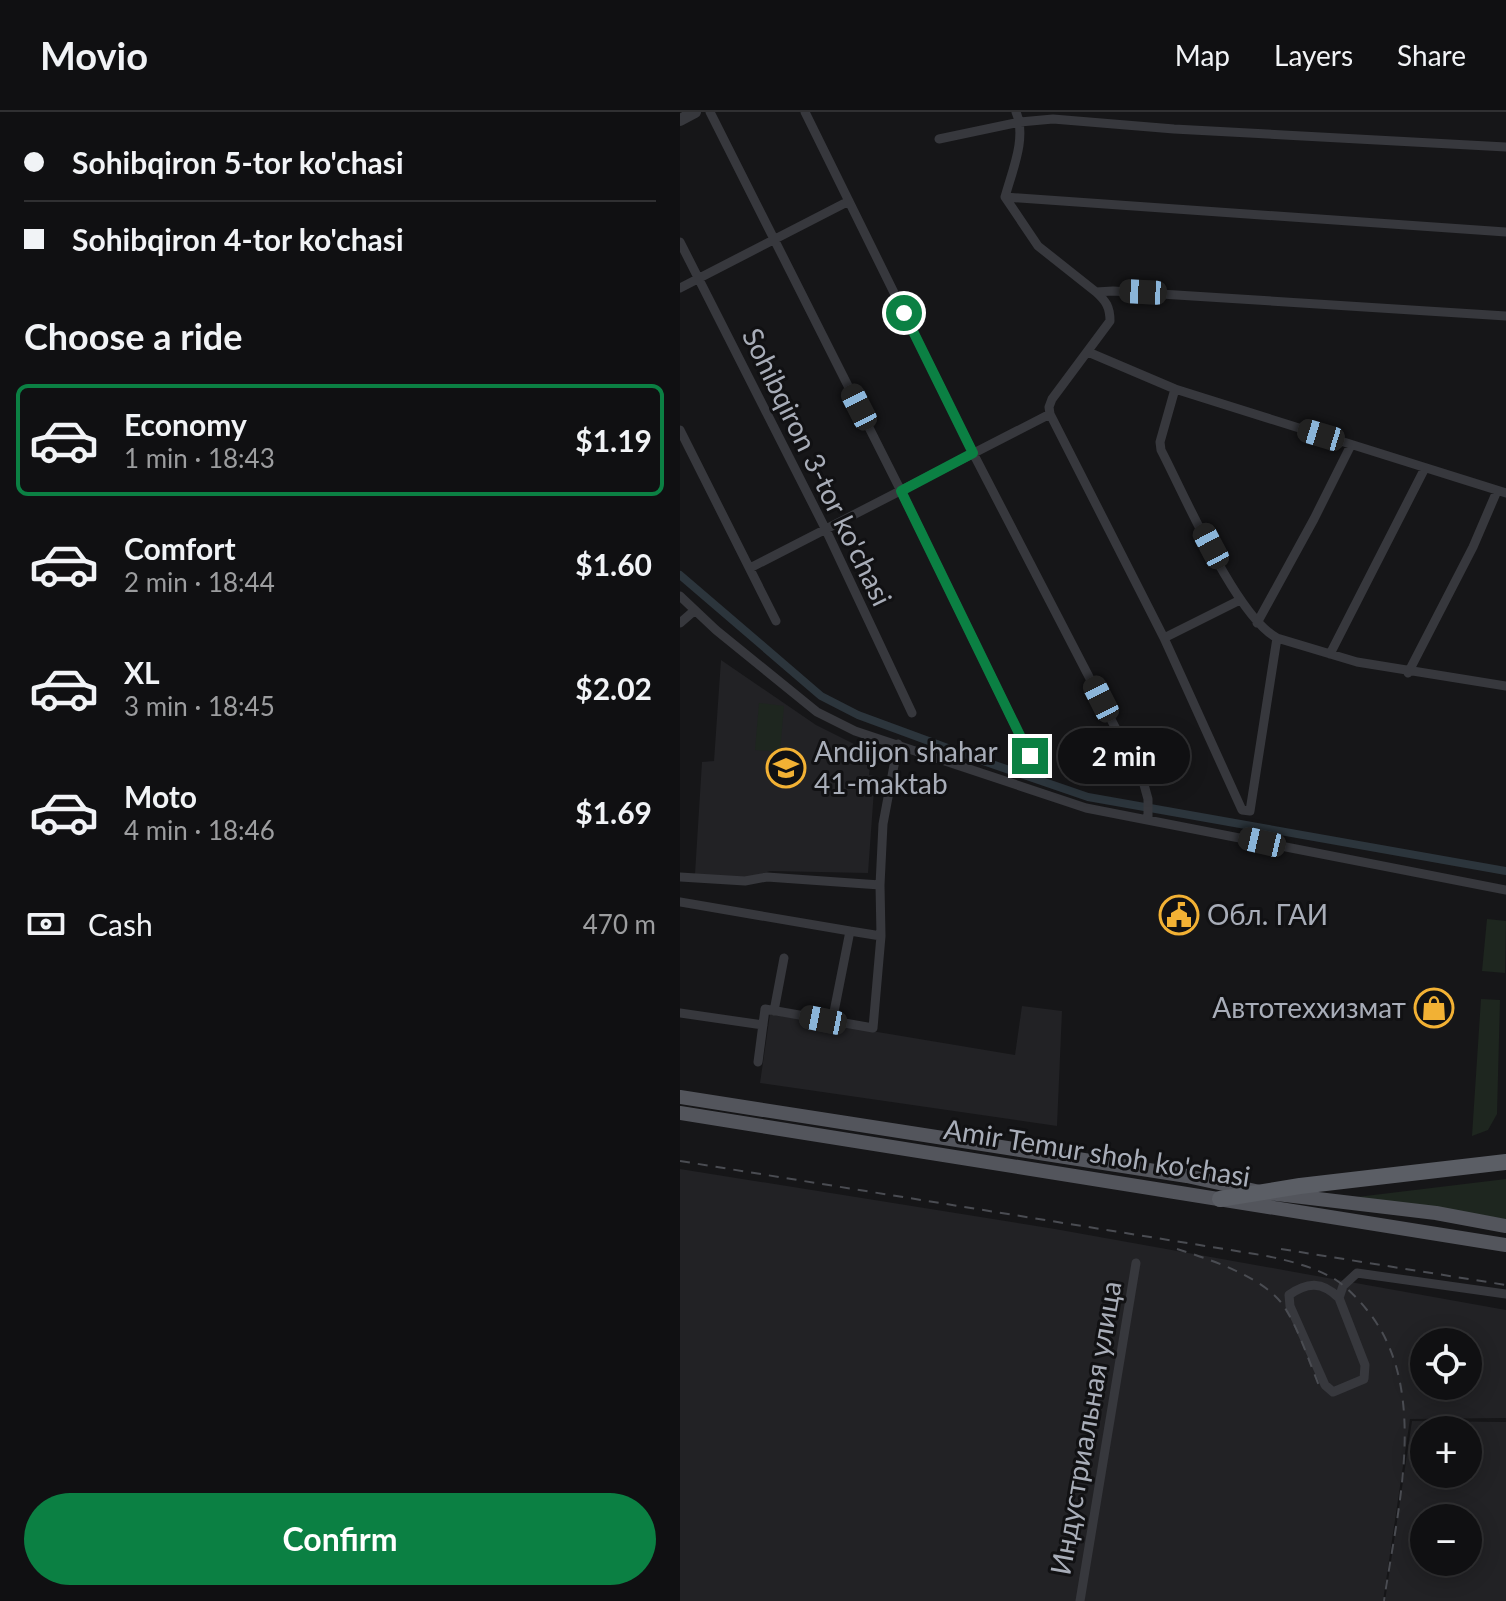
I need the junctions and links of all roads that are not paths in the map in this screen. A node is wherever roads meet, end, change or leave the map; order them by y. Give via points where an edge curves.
1 (695, 112) edge
2 (710, 112) edge
3 (805, 112) edge
4 (1018, 117) edge
5 (680, 120) edge
6 (939, 139) dead end
7 (1506, 147) edge
8 (1005, 197) junction
9 (849, 201) junction
10 (1506, 232) edge
11 (774, 240) junction
12 (680, 242) edge
13 (699, 279) junction
14 (680, 288) edge
15 (1096, 292) junction
16 (1506, 316) edge
17 (1088, 352) junction
18 (1175, 389) junction
19 (1050, 414) junction
20 (680, 430) edge
21 (1351, 445) junction
22 (973, 453) junction
23 (1425, 468) junction
24 (901, 491) junction
25 (1502, 492) edge
26 (826, 530) junction
27 (750, 568) junction
28 (680, 596) edge
29 (1240, 600) junction
30 (695, 610) junction
31 (776, 621) dead end
32 (680, 623) edge
33 (1257, 623) junction
34 (1164, 638) junction
35 (1277, 638) junction
36 (1330, 654) junction
37 (1408, 673) junction
38 (1506, 686) edge
39 (912, 713) dead end
40 (898, 744) junction
41 (1030, 756) dead end
42 (1148, 818) junction
43 (680, 877) edge
44 (880, 885) junction
45 (1506, 890) edge
46 (680, 902) edge
47 (850, 931) junction
48 (881, 936) junction
49 (784, 958) dead end
50 (774, 1011) junction
51 (680, 1013) edge
52 (832, 1022) junction
53 (763, 1025) junction
54 (758, 1062) dead end
55 (680, 1097) edge
56 (680, 1113) edge
57 (1506, 1162) edge
58 (1260, 1192) junction
59 (1220, 1199) junction
60 (1506, 1226) edge
61 (1506, 1245) edge
62 (1136, 1263) dead end
63 (1506, 1294) edge
64 (1339, 1298) junction
65 (1080, 1601) edge

1 - 5 street
2 - 11 street
3 - 9 street
4 - 6 street
4 - 7 street
4 - 8 street via 1021,135
8 - 10 street
8 - 15 street via 1038,246
9 - 11 street
9 - 22 street
11 - 13 street
11 - 24 street
12 - 13 street, Sohibqiron 3-tor ko'chasi
13 - 14 street
13 - 26 street, Sohibqiron 3-tor ko'chasi
15 - 16 street
15 - 17 street via 1108,306 1110,321
17 - 18 street
17 - 19 street via 1052,399
18 - 21 street
18 - 29 street via 1161,450
19 - 22 street
19 - 34 street
20 - 27 street
21 - 23 street
21 - 33 street
22 - 24 street
22 - 42 street via 1143,781
23 - 25 street
23 - 36 street
24 - 26 street
24 - 41 street
25 - 37 street
26 - 27 street
26 - 39 street, Sohibqiron 3-tor ko'chasi
27 - 31 street
28 - 30 street
29 - 33 street
29 - 34 street
30 - 32 street
30 - 40 street via 817,712
33 - 35 street
34 - 35 street via 1242,810 1250,811
35 - 36 street
36 - 37 street
37 - 38 street
40 - 42 street via 1086,808
40 - 44 street via 883,824
42 - 45 street
43 - 44 street
44 - 48 street
46 - 47 street
47 - 48 street
47 - 52 street
48 - 52 street via 873,1028
49 - 50 street
50 - 52 street
50 - 53 street via 765,1009
51 - 53 street
53 - 54 street
55 - 58 main road, Amir Temur shoh ko'chasi
56 - 59 main road, Amir Temur shoh ko'chasi
57 - 58 highway
58 - 59 highway
58 - 60 main road, Amir Temur shoh ko'chasi
59 - 61 main road, Amir Temur shoh ko'chasi
62 - 65 street, Индустриальная улица
63 - 64 street via 1357,1273
64 - 64 street via 1365,1365 1364,1379 1333,1392 1325,1385 1289,1295 1314,1284

